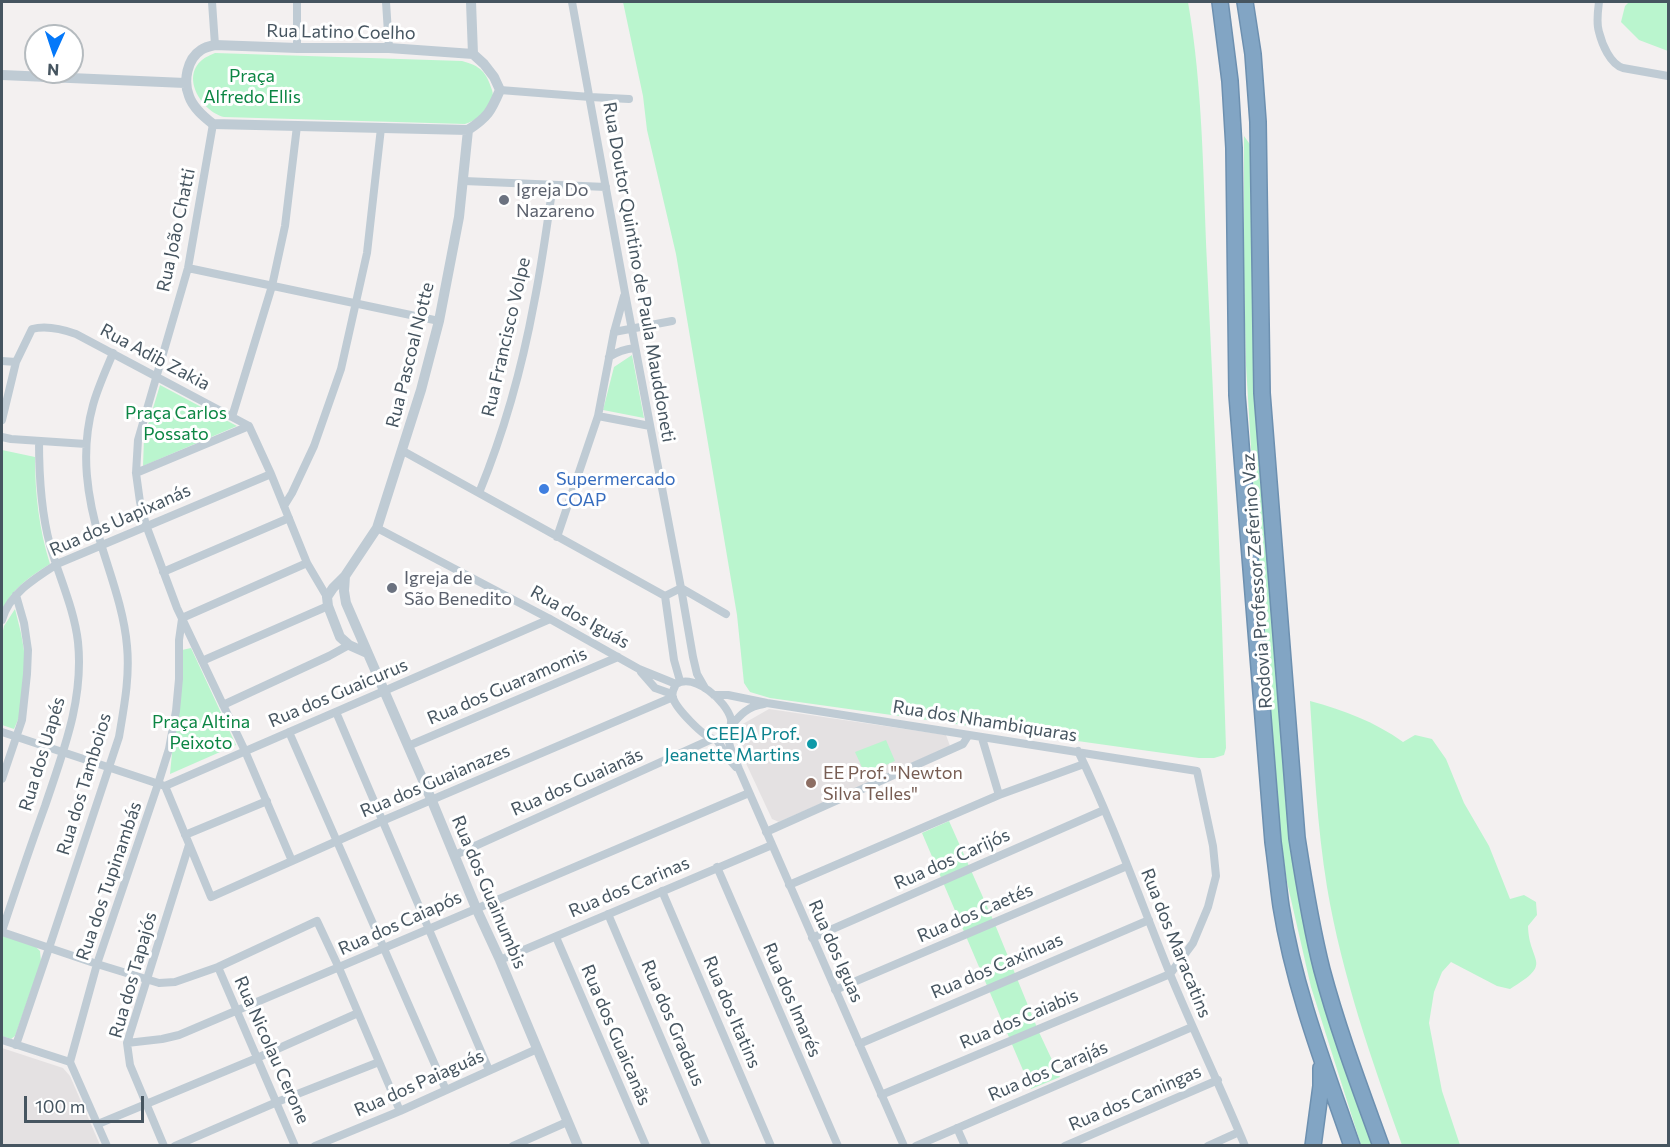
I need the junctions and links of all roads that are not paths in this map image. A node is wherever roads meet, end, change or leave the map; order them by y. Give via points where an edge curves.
1 (212, 2) edge
2 (297, 2) edge
3 (386, 2) edge
4 (471, 2) edge
5 (572, 2) edge
6 (1220, 2) edge
7 (1245, 2) edge
8 (1599, 2) edge
9 (215, 45) junction
10 (297, 48) junction
11 (389, 48) junction
12 (473, 54) junction
13 (2, 75) edge
14 (1668, 76) edge
15 (185, 83) junction
16 (500, 90) junction
17 (590, 97) junction
18 (629, 99) dead end
19 (213, 124) junction
20 (297, 126) junction
21 (381, 128) junction
22 (468, 130) junction
23 (464, 181) junction
24 (553, 185) junction
25 (606, 187) junction
26 (188, 268) junction
27 (272, 286) junction
28 (625, 293) junction
29 (356, 303) junction
30 (439, 321) junction
31 (672, 321) dead end
32 (632, 329) junction
33 (614, 332) junction
34 (635, 348) junction
35 (113, 353) junction
36 (609, 357) junction
37 (2, 361) edge
38 (16, 362) junction
39 (156, 377) junction
40 (598, 416) junction
41 (232, 417) junction
42 (2, 420) edge
43 (249, 426) junction
44 (650, 426) junction
45 (2, 437) edge
46 (39, 441) junction
47 (86, 444) junction
48 (403, 451) junction
49 (136, 473) junction
50 (271, 474) junction
51 (479, 493) junction
52 (284, 506) junction
53 (289, 518) junction
54 (146, 525) junction
55 (377, 528) junction
56 (557, 537) junction
57 (101, 546) junction
58 (307, 563) junction
59 (57, 564) junction
60 (163, 572) junction
61 (345, 576) junction
62 (681, 588) junction
63 (16, 595) junction
64 (665, 596) junction
65 (327, 601) junction
66 (726, 614) dead end
67 (182, 618) junction
68 (550, 619) junction
69 (2, 620) edge
70 (349, 645) junction
71 (367, 653) junction
72 (618, 657) junction
73 (202, 662) junction
74 (639, 669) junction
75 (678, 682) junction
76 (705, 687) junction
77 (384, 691) junction
78 (714, 695) junction
79 (672, 696) junction
80 (767, 703) junction
81 (224, 705) junction
82 (336, 712) junction
83 (729, 731) junction
84 (2, 732) edge
85 (289, 732) junction
86 (968, 736) junction
87 (15, 737) junction
88 (982, 738) junction
89 (715, 739) junction
90 (408, 746) junction
91 (245, 751) junction
92 (1078, 751) junction
93 (63, 753) junction
94 (1084, 764) junction
95 (108, 767) junction
96 (739, 769) junction
97 (2, 779) edge
98 (161, 785) junction
99 (749, 793) junction
100 (999, 795) junction
101 (267, 801) junction
102 (432, 801) junction
103 (1104, 810) junction
104 (382, 821) junction
105 (766, 832) junction
106 (185, 835) junction
107 (338, 841) junction
108 (189, 845) junction
109 (772, 845) junction
110 (455, 855) junction
111 (292, 861) junction
112 (1127, 866) junction
113 (717, 867) junction
114 (789, 885) junction
115 (662, 891) junction
116 (476, 908) junction
117 (608, 914) junction
118 (1149, 920) junction
119 (428, 929) junction
120 (2, 931) edge
121 (556, 937) junction
122 (813, 938) junction
123 (49, 948) junction
124 (385, 948) junction
125 (500, 960) junction
126 (97, 964) junction
127 (218, 967) junction
128 (339, 968) junction
129 (1170, 974) junction
130 (146, 980) junction
131 (835, 990) junction
132 (237, 1012) junction
133 (358, 1013) junction
134 (1192, 1026) junction
135 (2, 1040) edge
136 (127, 1043) junction
137 (859, 1044) junction
138 (16, 1045) junction
139 (537, 1049) junction
140 (1320, 1054) junction
141 (256, 1058) junction
142 (70, 1062) junction
143 (379, 1062) junction
144 (489, 1070) junction
145 (1218, 1080) junction
146 (446, 1090) junction
147 (881, 1095) junction
148 (277, 1102) junction
149 (147, 1105) junction
150 (400, 1111) junction
151 (567, 1122) junction
152 (98, 1124) junction
153 (957, 1128) junction
154 (1239, 1132) junction
155 (107, 1146) edge
156 (164, 1146) edge
157 (175, 1146) edge
158 (296, 1146) edge
159 (315, 1146) edge
160 (513, 1146) edge
161 (578, 1146) edge
162 (646, 1146) edge
163 (707, 1146) edge
164 (771, 1146) edge
165 (838, 1146) edge
166 (904, 1146) edge
167 (916, 1146) edge
168 (965, 1146) edge
169 (1065, 1146) edge
170 (1208, 1146) edge
171 (1245, 1146) edge
172 (1313, 1146) edge
173 (1352, 1146) edge
174 (1381, 1146) edge

1 - 9 street
2 - 10 street
3 - 11 street
4 - 12 street
5 - 17 street, Rua Doutor Quintino de Paula Mauddoneti
6 - 140 highway, Rodovia Professor Zeferino Vaz via 1234,148 1237,395 1273,842 1281,907
7 - 174 highway, Rodovia Professor Zeferino Vaz via 1258,122 1262,393 1297,838 1322,971
8 - 14 street via 1598,30 1611,61 1623,68
9 - 10 street, Rua Latino Coelho
9 - 15 street via 192,57
10 - 11 street, Rua Latino Coelho
11 - 12 street, Rua Latino Coelho
12 - 16 street
13 - 15 street
15 - 19 street via 199,113
16 - 17 street
16 - 22 street via 483,121
17 - 18 street
17 - 25 street, Rua Doutor Quintino de Paula Mauddoneti
19 - 20 street
19 - 26 street, Rua João Chatti
20 - 21 street
20 - 27 street via 285,226
21 - 22 street
21 - 29 street via 367,253
22 - 23 street, Rua Pascoal Notte
23 - 24 street
23 - 30 street, Rua Pascoal Notte
24 - 25 street
24 - 51 street, Rua Francisco Volpe via 534,304 517,379
25 - 28 street, Rua Doutor Quintino de Paula Mauddoneti
26 - 27 street
26 - 39 street, Rua João Chatti
27 - 29 street
27 - 41 street
28 - 32 street, Rua Doutor Quintino de Paula Mauddoneti
28 - 33 street
29 - 30 street
29 - 52 street via 341,369 317,437
30 - 48 street, Rua Pascoal Notte
31 - 32 street
32 - 33 street
32 - 34 street, Rua Doutor Quintino de Paula Mauddoneti
33 - 36 street
34 - 36 street
34 - 44 street, Rua Doutor Quintino de Paula Mauddoneti
35 - 38 street, Rua Adib Zakia via 59,328 34,328
35 - 39 street, Rua Adib Zakia
35 - 47 street, Rua dos Tamboios via 93,406
36 - 40 street
37 - 38 street
38 - 42 street
39 - 41 street, Rua Adib Zakia
39 - 49 street, Rua dos Tupinambás via 138,440
40 - 44 street
40 - 56 street
41 - 43 street, Rua Adib Zakia
43 - 49 street
43 - 50 street
44 - 62 street, Rua Doutor Quintino de Paula Mauddoneti
45 - 46 street
46 - 47 street
46 - 59 street, Rua dos Uapés via 43,512
47 - 57 street, Rua dos Tamboios via 90,507
48 - 51 street
48 - 55 street, Rua Pascoal Notte
49 - 54 street, Rua dos Tupinambás
50 - 52 street
50 - 54 street, Rua dos Uapixanás
51 - 56 street
52 - 53 street
53 - 58 street
53 - 60 street
54 - 57 street, Rua dos Uapixanás
54 - 60 street, Rua dos Tupinambás
55 - 61 street, Rua Pascoal Notte
55 - 68 street, Rua dos Iguás
56 - 64 street
57 - 59 street, Rua dos Uapixanás
57 - 95 street, Rua dos Tamboios via 117,593 127,645 128,678 119,737
58 - 65 street
58 - 67 street
59 - 63 street, Rua dos Uapixanás
59 - 93 street, Rua dos Uapés via 79,658 77,699
60 - 67 street, Rua dos Tupinambás
61 - 65 street
61 - 71 street, Rua dos Guainumbis via 346,603
62 - 64 street
62 - 66 street
62 - 76 street, Rua Doutor Quintino de Paula Mauddoneti via 695,666
63 - 69 street, Rua dos Uapixanás
63 - 87 street via 28,650 26,695
64 - 75 street
65 - 70 street via 340,637
65 - 73 street via 311,613
67 - 73 street, Rua dos Tupinambás
67 - 98 street, Rua dos Tupinambás via 176,711
68 - 72 street, Rua dos Iguás
68 - 77 street, Rua dos Guaicurus
70 - 71 street
70 - 81 street
71 - 77 street, Rua dos Guainumbis
72 - 74 street, Rua dos Iguás
72 - 90 street, Rua dos Guaramomis
73 - 81 street, Rua dos Tupinambás
74 - 75 street, Rua dos Iguás
74 - 79 street, Rua dos Iguás via 656,688
75 - 76 street, Rua dos Iguas via 692,681
75 - 79 street
76 - 78 street, Rua dos Iguas
77 - 82 street, Rua dos Guaicurus
77 - 90 street, Rua dos Guainumbis
78 - 80 street, Rua dos Nhambiquaras
78 - 83 street, Rua dos Iguas via 730,718
79 - 89 street, Rua dos Iguas via 691,721
79 - 102 street, Rua dos Guaianazes
80 - 83 street via 742,713
80 - 86 street, Rua dos Nhambiquaras
81 - 91 street, Rua dos Tupinambás
82 - 85 street, Rua dos Guaicurus
82 - 104 street
83 - 89 street
83 - 96 street, Rua dos Iguas
84 - 87 street
85 - 91 street, Rua dos Guaicurus
85 - 107 street
86 - 88 street, Rua dos Nhambiquaras
86 - 105 street via 963,744
87 - 93 street
87 - 97 street
88 - 92 street, Rua dos Nhambiquaras
88 - 100 street
89 - 96 street, Rua dos Iguas
89 - 110 street, Rua dos Guaianãs
90 - 102 street, Rua dos Guainumbis
91 - 98 street, Rua dos Guaicurus
91 - 101 street, Rua dos Tupinambás
92 - 94 street, Rua dos Maracatins
92 - 129 street, Rua dos Nhambiquaras via 1197,771 1216,876 1193,943
93 - 95 street
93 - 120 street, Rua dos Uapés
94 - 100 street
94 - 103 street, Rua dos Maracatins
95 - 98 street
95 - 123 street, Rua dos Tamboios
96 - 99 street, Rua dos Iguas
98 - 106 street
98 - 126 street, Rua dos Tupinambás
99 - 105 street, Rua dos Iguas
99 - 116 street, Rua dos Caiapós
100 - 114 street
101 - 106 street
101 - 111 street, Rua dos Tupinambás
102 - 104 street, Rua dos Guaianazes
102 - 110 street, Rua dos Guainumbis
103 - 112 street, Rua dos Maracatins
103 - 122 street, Rua dos Carijós
104 - 107 street, Rua dos Guaianazes
104 - 119 street
105 - 109 street, Rua dos Iguas
106 - 108 street
107 - 111 street, Rua dos Guaianazes
107 - 124 street
108 - 111 street, Rua dos Guaianazes via 211,897
108 - 130 street, Rua dos Tapajós
109 - 113 street, Rua dos Carinas
109 - 114 street, Rua dos Iguas
110 - 116 street, Rua dos Guainumbis
112 - 118 street, Rua dos Maracatins
112 - 131 street, Rua dos Caetés
113 - 115 street, Rua dos Carinas
113 - 165 street, Rua dos Imarés
114 - 122 street, Rua dos Iguas
115 - 117 street, Rua dos Carinas
115 - 164 street, Rua dos Itatins
116 - 119 street, Rua dos Caiapós
116 - 125 street, Rua dos Guainumbis
117 - 121 street, Rua dos Carinas
117 - 163 street, Rua dos Gradaus
118 - 129 street, Rua dos Maracatins
118 - 137 street, Rua dos Caxinuas
119 - 124 street, Rua dos Caiapós
119 - 144 street
120 - 123 street
121 - 125 street, Rua dos Carinas
121 - 162 street, Rua dos Guaicanãs
122 - 131 street, Rua dos Iguas
123 - 126 street
123 - 138 street, Rua dos Tamboios
124 - 128 street, Rua dos Caiapós
124 - 146 street
125 - 139 street, Rua dos Guainumbis
126 - 130 street
126 - 142 street, Rua dos Tupinambás
127 - 128 street via 318,921
127 - 130 street via 175,982
127 - 132 street, Rua Nicolau Cerone
128 - 132 street, Rua dos Caiapós
128 - 133 street
129 - 134 street, Rua dos Maracatins
129 - 147 street, Rua dos Caiabis
130 - 136 street, Rua dos Tapajós
131 - 137 street, Rua dos Iguas
132 - 136 street, Rua dos Caiapós via 179,1035
132 - 141 street, Rua Nicolau Cerone
133 - 141 street
133 - 143 street
134 - 145 street, Rua dos Maracatins
134 - 153 street, Rua dos Carajás
135 - 138 street
136 - 149 street, Rua dos Tapajós via 130,1065
137 - 147 street, Rua dos Iguas
138 - 142 street
139 - 144 street, Rua dos Paiaguás
139 - 151 street, Rua dos Guainumbis
140 - 172 highway via 1321,1086
140 - 173 highway, Rodovia Professor Zeferino Vaz
141 - 148 street, Rua Nicolau Cerone
141 - 149 street
142 - 152 street
143 - 148 street
143 - 150 street
144 - 146 street, Rua dos Paiaguás
145 - 154 street, Rua dos Maracatins
145 - 169 street, Rua dos Caningas
146 - 150 street, Rua dos Paiaguás
147 - 166 street, Rua dos Iguas
148 - 157 street
148 - 158 street, Rua Nicolau Cerone
149 - 152 street
149 - 156 street, Rua dos Tapajós
150 - 159 street, Rua dos Paiaguás
151 - 160 street
151 - 161 street, Rua dos Guainumbis
152 - 155 street
153 - 167 street, Rua dos Carajás
153 - 168 street
154 - 170 street
154 - 171 street, Rua dos Maracatins

